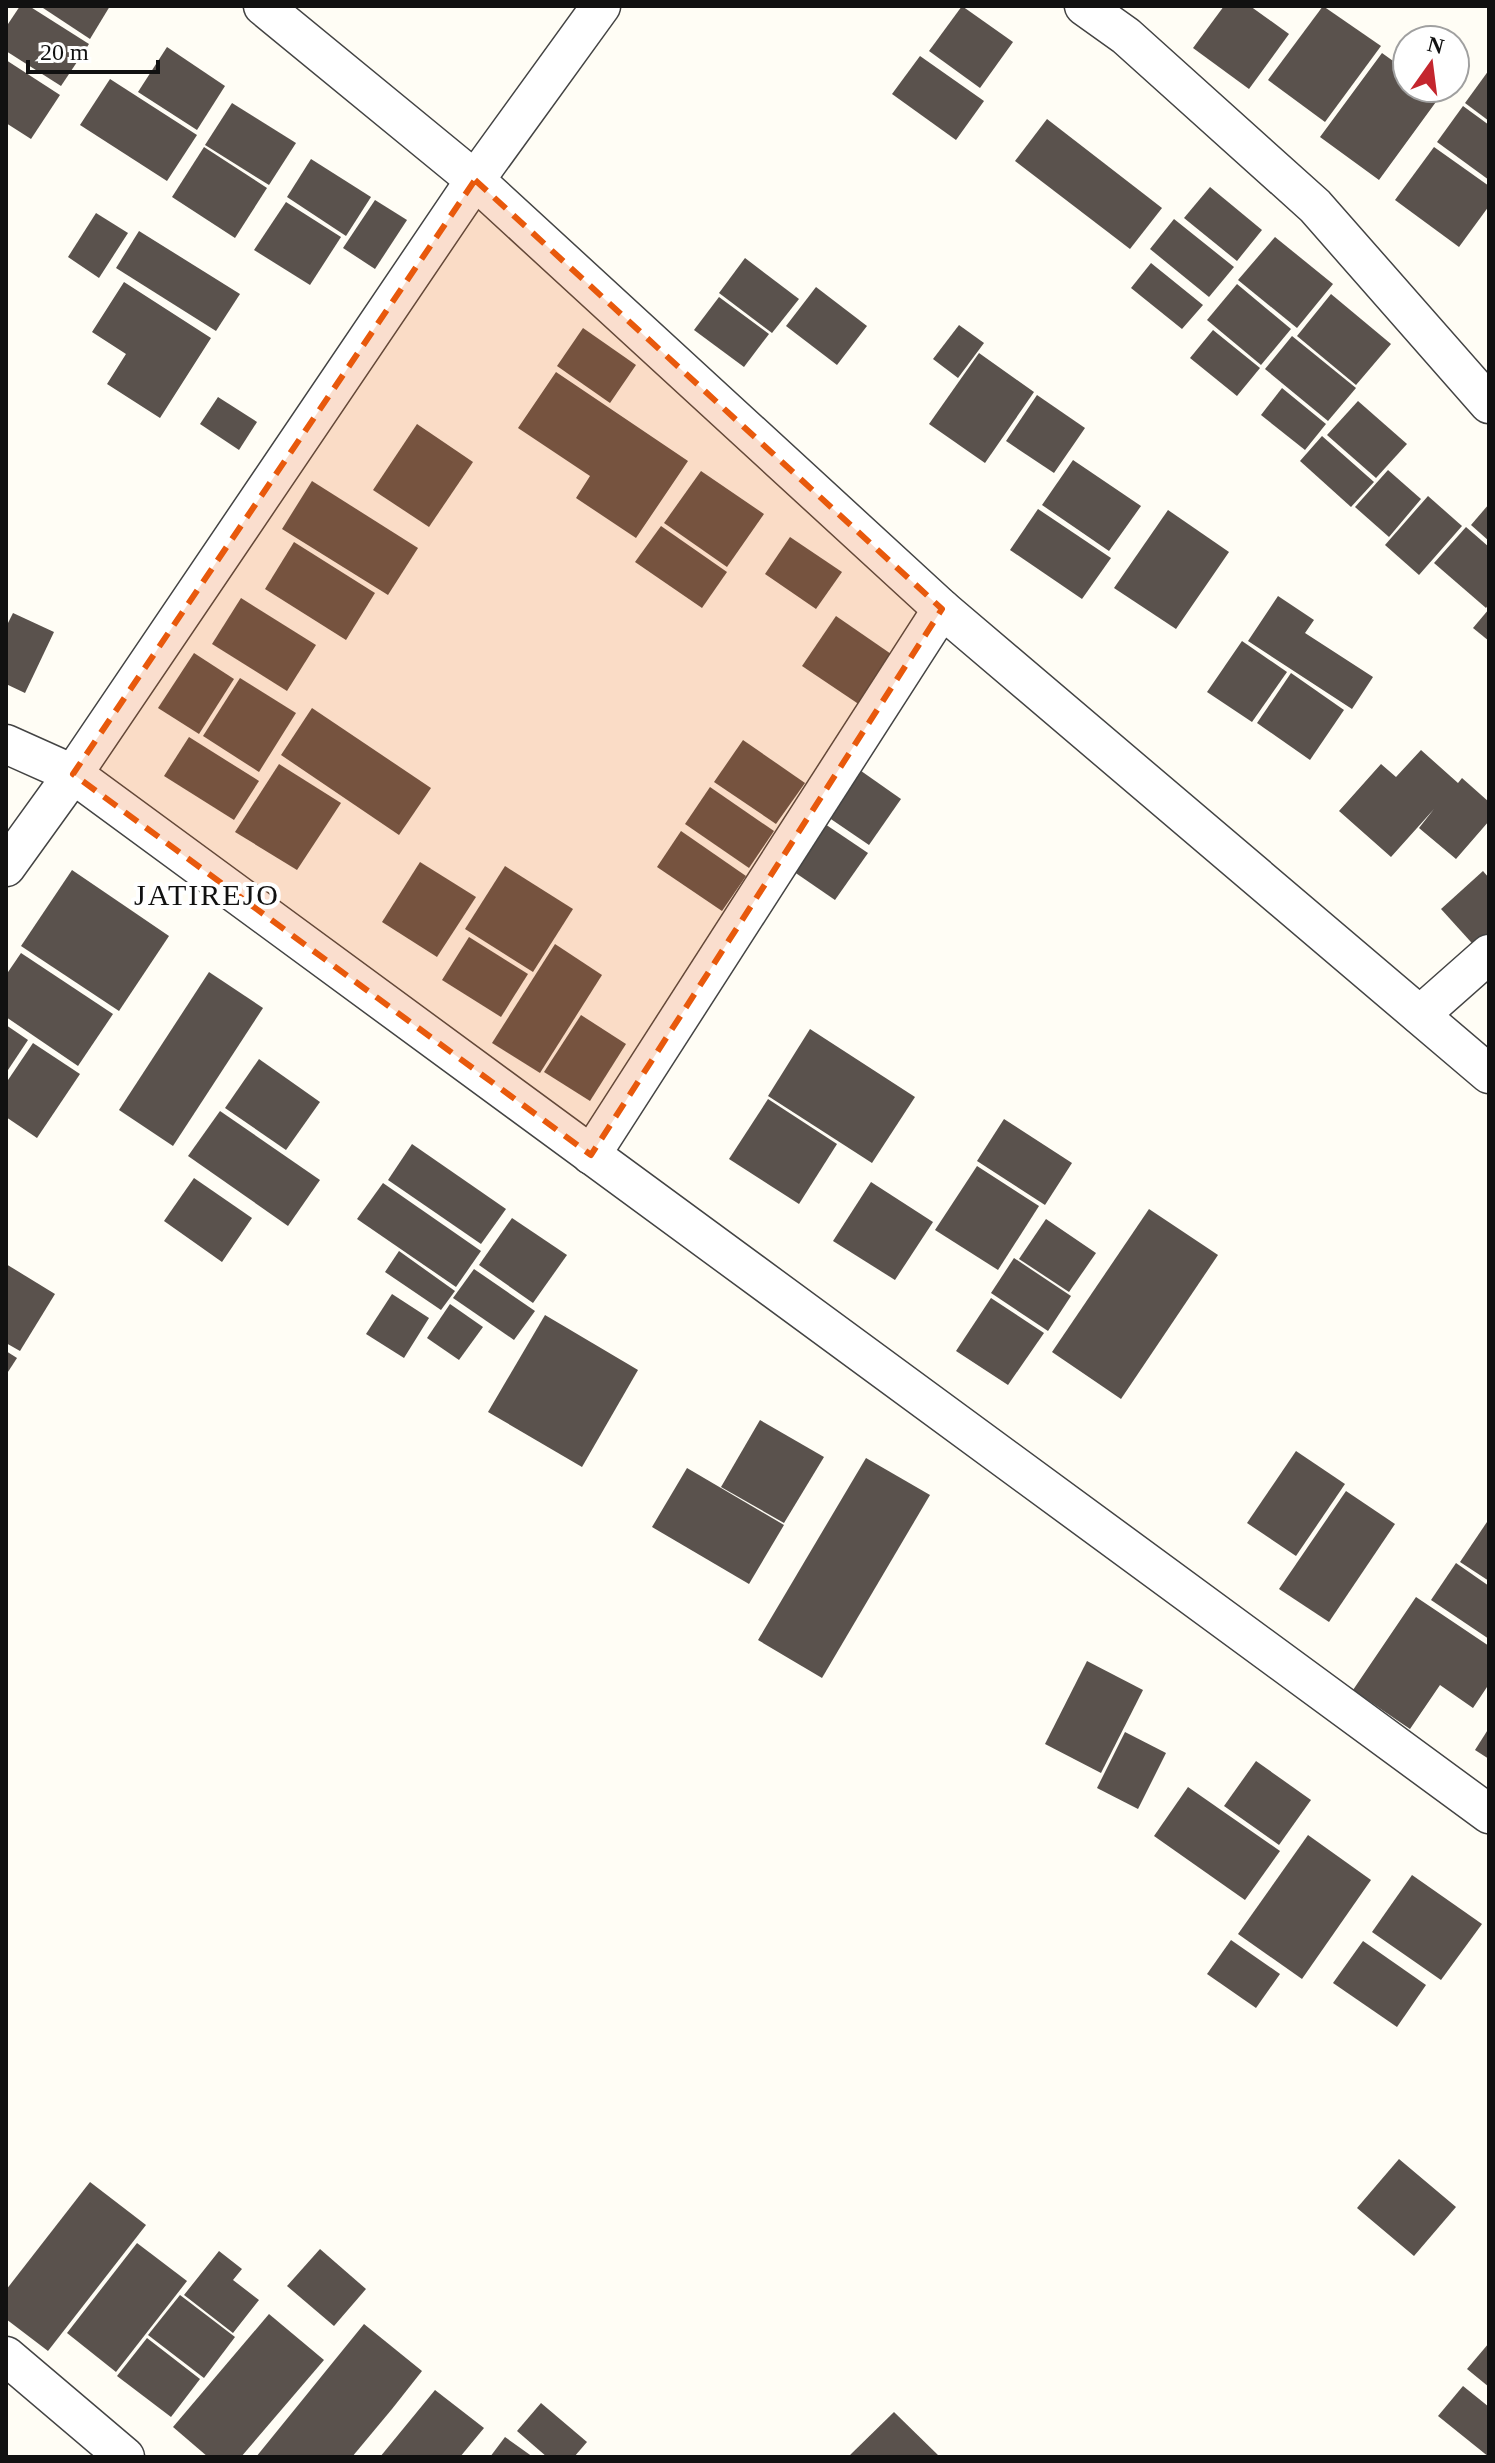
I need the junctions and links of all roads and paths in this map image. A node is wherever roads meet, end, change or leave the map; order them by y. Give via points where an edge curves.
1 (263, 6) edge
2 (601, 6) edge
3 (1084, 6) edge
4 (475, 180) junction
5 (1489, 404) edge
6 (942, 609) junction
7 (6, 744) edge
8 (73, 774) junction
9 (6, 867) edge
10 (1489, 954) edge
11 (1420, 1015) junction
12 (1489, 1074) edge
13 (591, 1155) junction
14 (1489, 1814) edge
15 (6, 2356) edge
16 (125, 2457) edge

1 - 4 street
2 - 4 street
3 - 5 street via 1126,36 1315,206
4 - 6 street
4 - 8 street
6 - 11 street
6 - 13 street
7 - 8 street
8 - 9 street
8 - 13 street
10 - 11 street
11 - 12 street
13 - 14 street
15 - 16 street

